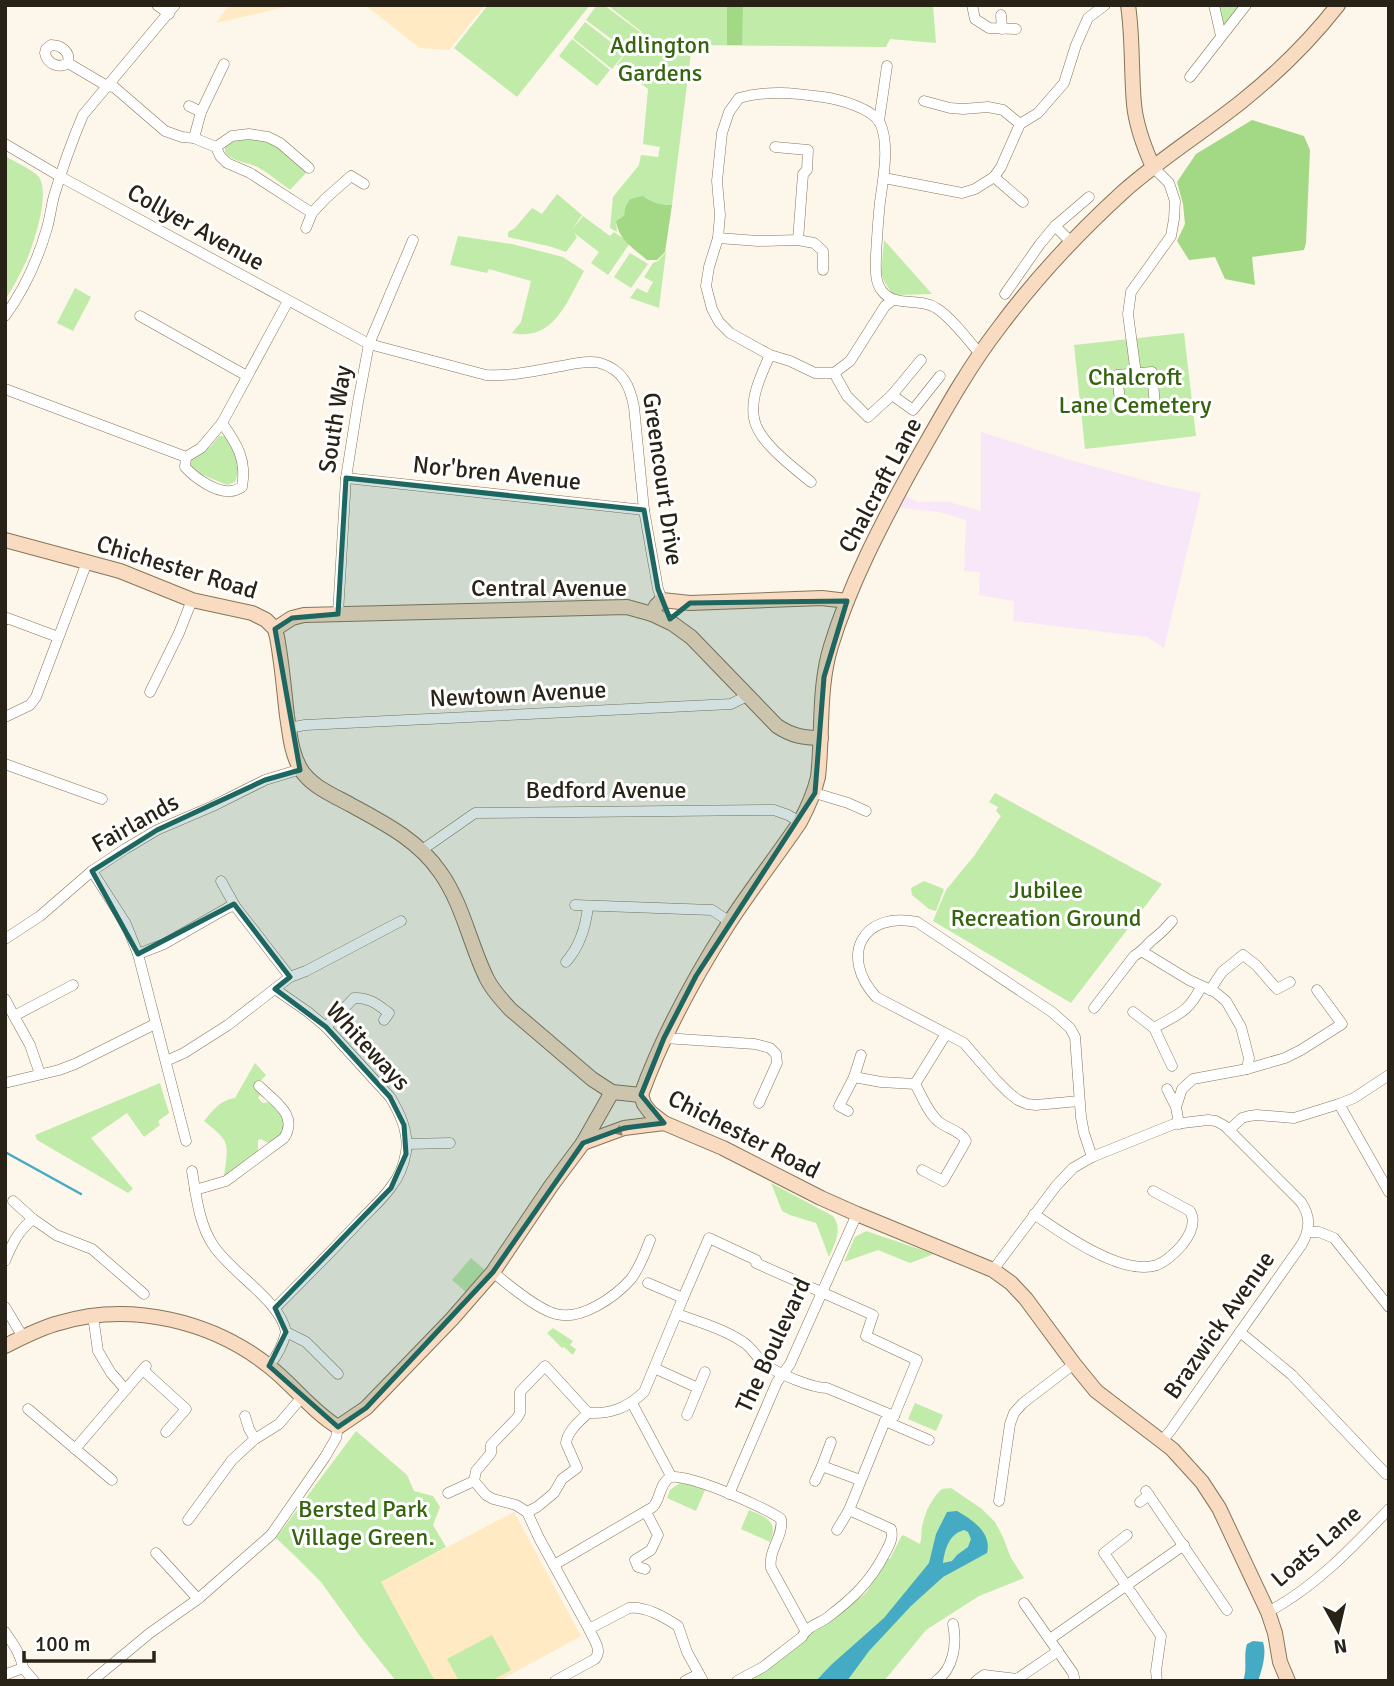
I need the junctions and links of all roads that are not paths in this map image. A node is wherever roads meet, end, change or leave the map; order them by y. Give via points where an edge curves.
1 (157, 5) edge
2 (972, 5) edge
3 (1105, 5) edge
4 (1128, 5) edge
5 (1214, 5) edge
6 (1246, 5) edge
7 (1338, 5) edge
8 (172, 10) edge
9 (1001, 15) dead end
10 (1002, 29) junction
11 (1016, 29) dead end
12 (1221, 36) junction
13 (68, 63) dead end
14 (224, 64) dead end
15 (887, 66) dead end
16 (1190, 77) dead end
17 (107, 86) junction
18 (924, 101) dead end
19 (189, 106) dead end
20 (201, 112) junction
21 (879, 121) junction
22 (1020, 124) junction
23 (194, 138) junction
24 (5, 144) edge
25 (216, 147) junction
26 (775, 147) dead end
27 (1153, 167) junction
28 (309, 168) dead end
29 (61, 177) junction
30 (994, 177) junction
31 (884, 178) junction
32 (365, 184) dead end
33 (1089, 197) dead end
34 (1023, 202) dead end
35 (312, 213) junction
36 (1055, 226) junction
37 (306, 228) dead end
38 (718, 238) junction
39 (413, 240) dead end
40 (798, 240) junction
41 (1071, 242) junction
42 (823, 270) dead end
43 (1005, 294) dead end
44 (893, 300) junction
45 (288, 301) junction
46 (5, 316) edge
47 (140, 316) dead end
48 (369, 344) junction
49 (980, 354) junction
50 (770, 355) junction
51 (921, 360) dead end
52 (834, 373) junction
53 (1136, 374) junction
54 (247, 376) junction
55 (940, 376) dead end
56 (5, 389) edge
57 (892, 395) junction
58 (222, 423) junction
59 (186, 457) junction
60 (346, 478) junction
61 (811, 482) dead end
62 (644, 510) junction
63 (5, 540) edge
64 (87, 562) junction
65 (192, 600) junction
66 (847, 601) junction
67 (676, 608) junction
68 (338, 614) junction
69 (652, 614) junction
70 (5, 620) edge
71 (275, 629) junction
72 (58, 637) junction
73 (150, 692) dead end
74 (747, 696) junction
75 (5, 716) edge
76 (289, 728) junction
77 (821, 738) junction
78 (5, 764) edge
79 (301, 769) junction
80 (815, 793) junction
81 (102, 800) dead end
82 (866, 811) dead end
83 (800, 822) junction
84 (422, 850) junction
85 (92, 871) junction
86 (221, 881) dead end
87 (575, 905) dead end
88 (235, 906) junction
89 (588, 906) junction
90 (401, 921) dead end
91 (1172, 921) dead end
92 (730, 922) junction
93 (5, 939) edge
94 (1143, 952) junction
95 (138, 954) junction
96 (566, 962) dead end
97 (290, 977) junction
98 (1290, 982) dead end
99 (73, 985) dead end
100 (275, 989) junction
101 (1206, 989) junction
102 (1317, 990) dead end
103 (5, 999) edge
104 (1094, 1008) dead end
105 (1133, 1012) dead end
106 (14, 1017) junction
107 (384, 1020) dead end
108 (155, 1024) junction
109 (326, 1027) junction
110 (1154, 1028) junction
111 (946, 1034) junction
112 (664, 1038) junction
113 (861, 1055) dead end
114 (166, 1062) junction
115 (1172, 1066) dead end
116 (1247, 1069) junction
117 (40, 1074) junction
118 (1389, 1075) edge
119 (854, 1077) junction
120 (5, 1083) edge
121 (915, 1084) junction
122 (259, 1086) dead end
123 (1167, 1089) dead end
124 (612, 1092) junction
125 (641, 1095) junction
126 (1079, 1101) junction
127 (759, 1103) dead end
128 (1339, 1104) junction
129 (1176, 1107) junction
130 (848, 1111) dead end
131 (664, 1123) junction
132 (1179, 1124) junction
133 (1229, 1130) junction
134 (186, 1141) dead end
135 (450, 1143) dead end
136 (583, 1143) junction
137 (407, 1144) junction
138 (1092, 1157) junction
139 (922, 1170) dead end
140 (192, 1171) dead end
141 (195, 1190) junction
142 (1153, 1191) dead end
143 (1389, 1191) edge
144 (13, 1201) dead end
145 (857, 1214) junction
146 (1034, 1214) junction
147 (33, 1219) junction
148 (1308, 1232) junction
149 (650, 1240) dead end
150 (5, 1261) edge
151 (993, 1270) junction
152 (493, 1272) junction
153 (648, 1283) dead end
154 (822, 1292) junction
155 (144, 1294) dead end
156 (683, 1298) junction
157 (5, 1307) edge
158 (1389, 1307) edge
159 (275, 1308) junction
160 (677, 1314) junction
161 (93, 1316) junction
162 (286, 1332) junction
163 (1240, 1332) junction
164 (23, 1337) junction
165 (5, 1346) edge
166 (1074, 1364) junction
167 (270, 1366) junction
168 (654, 1368) junction
169 (705, 1372) dead end
170 (338, 1374) dead end
171 (783, 1374) junction
172 (698, 1388) junction
173 (126, 1390) junction
174 (302, 1397) junction
175 (632, 1403) junction
176 (27, 1409) dead end
177 (588, 1412) junction
178 (687, 1415) dead end
179 (245, 1416) dead end
180 (889, 1419) junction
181 (338, 1427) junction
182 (166, 1432) dead end
183 (255, 1439) junction
184 (929, 1440) dead end
185 (1162, 1441) junction
186 (831, 1442) dead end
187 (75, 1449) junction
188 (822, 1465) junction
189 (1386, 1474) dead end
190 (671, 1476) junction
191 (112, 1480) dead end
192 (860, 1480) junction
193 (474, 1481) junction
194 (815, 1481) dead end
195 (448, 1493) dead end
196 (730, 1494) junction
197 (999, 1502) dead end
198 (1140, 1502) dead end
199 (1389, 1509) edge
200 (849, 1510) junction
201 (527, 1512) junction
202 (646, 1512) junction
203 (188, 1520) dead end
204 (836, 1530) dead end
205 (1127, 1535) dead end
206 (1184, 1545) junction
207 (156, 1553) dead end
208 (554, 1565) junction
209 (645, 1569) dead end
210 (1126, 1585) junction
211 (198, 1599) junction
212 (1024, 1603) dead end
213 (1227, 1610) dead end
214 (1268, 1612) junction
215 (953, 1624) dead end
216 (589, 1629) junction
217 (805, 1630) junction
218 (5, 1632) edge
219 (1050, 1639) junction
220 (1058, 1651) junction
221 (1280, 1662) junction
222 (23, 1668) junction
223 (7, 1674) edge
224 (701, 1677) edge
225 (942, 1679) edge
226 (560, 1680) edge
227 (34, 1681) edge
228 (92, 1681) edge
229 (685, 1681) edge
230 (737, 1681) edge
231 (976, 1681) edge
232 (1075, 1681) edge
233 (1157, 1681) edge
234 (1275, 1681) edge
235 (1288, 1681) edge

1 - 8 street
2 - 10 street via 975,19 989,28
3 - 22 street via 1088,18 1058,93
4 - 27 street via 1134,106
5 - 12 street
6 - 12 street
7 - 27 street, Chalcraft Lane via 1292,57 1241,102
8 - 17 street
9 - 10 street
10 - 11 street
12 - 16 street
13 - 17 street
14 - 20 street
15 - 21 street
17 - 23 street via 114,87 165,131
17 - 29 street via 83,114
18 - 22 street via 950,108 1003,110
19 - 20 street
20 - 23 street
21 - 31 street via 884,136
21 - 38 street via 841,99 788,92 739,97 722,133
22 - 30 street
23 - 25 street
24 - 29 street, Collyer Avenue
25 - 28 street via 232,136 268,137
25 - 35 street via 227,163
26 - 40 street via 808,150
27 - 41 street, Chalcraft Lane
27 - 53 street via 1170,183 1174,219 1171,236 1131,292 1128,314
29 - 45 street, Collyer Avenue
29 - 46 street via 34,265
30 - 31 street via 962,193
30 - 34 street
31 - 44 street via 876,273 883,292
32 - 35 street via 351,176
33 - 36 street
35 - 37 street
36 - 41 street
36 - 43 street
38 - 40 street
38 - 50 street via 706,286 712,309 730,334
39 - 48 street, South Way
40 - 42 street via 814,243 823,251
41 - 49 street, Chalcraft Lane
44 - 49 street via 925,302 939,309
44 - 52 street via 850,361
45 - 48 street, Collyer Avenue
45 - 54 street
47 - 54 street
48 - 60 street, South Way
48 - 62 street, Greencourt Drive via 495,376 598,362 615,371 631,391
49 - 66 street, Chalcraft Lane via 894,501
50 - 52 street via 815,373
50 - 61 street via 755,398 754,419 780,456
51 - 57 street
52 - 57 street via 847,396 868,417
53 - 53 street via 1152,372 1155,406 1121,409 1117,375
54 - 58 street
55 - 57 street via 913,410
56 - 59 street
58 - 59 street via 201,448
58 - 59 street via 241,455 242,487 229,492 210,486 185,467
60 - 62 street, Nor'bren Avenue
60 - 68 street, South Way
62 - 67 street, Greencourt Drive via 658,589
63 - 64 street, Chichester Road
64 - 65 street, Chichester Road via 120,570
64 - 72 street
65 - 71 street, Chichester Road via 252,613
65 - 73 street
66 - 67 street via 822,598
66 - 77 street, Chalcraft Lane via 824,677
67 - 69 street, Central Avenue
67 - 69 street via 656,606
67 - 74 street, Central Avenue via 691,638
68 - 69 street, Central Avenue via 603,606
68 - 71 street, Central Avenue via 304,615
70 - 72 street
71 - 76 street, Chichester Road
72 - 75 street via 33,702
74 - 76 street, Newtown Avenue via 731,704
74 - 77 street, Central Avenue via 786,732
76 - 79 street, Chichester Road
77 - 80 street, Chalcraft Lane
78 - 81 street
79 - 84 street, Chichester Road via 313,783
79 - 85 street, Fairlands via 265,780 157,831
80 - 82 street
80 - 83 street, Chalcraft Lane
83 - 84 street, Bedford Avenue via 774,810 475,813
83 - 92 street, Chalcraft Lane
84 - 124 street, Chichester Road via 449,886 498,996
85 - 93 street, Fairlands
85 - 95 street via 126,924
86 - 88 street
87 - 89 street
88 - 95 street
88 - 97 street
89 - 92 street via 712,910
89 - 96 street via 575,952
90 - 97 street
91 - 94 street
92 - 112 street, Chalcraft Lane
94 - 101 street
94 - 104 street via 1134,956
95 - 108 street
97 - 100 street
98 - 101 street via 1277,989 1244,955
99 - 106 street
100 - 109 street, Whiteways
100 - 114 street via 228,1026
101 - 110 street via 1186,1010
101 - 116 street via 1221,996 1238,1020 1250,1058
102 - 116 street via 1342,1024 1285,1058
103 - 106 street
105 - 110 street
106 - 117 street
107 - 109 street via 389,1013 372,1001 354,998
108 - 114 street
108 - 117 street via 90,1058
109 - 137 street, Whiteways via 394,1103
110 - 115 street
111 - 121 street
111 - 126 street via 964,1043 1018,1100 1036,1105
111 - 126 street via 876,997 866,986 858,953 879,923 917,922 1064,1022 1075,1037
112 - 125 street, Chalcraft Lane
112 - 127 street via 770,1048 776,1063
113 - 119 street
114 - 134 street
116 - 129 street via 1193,1079 1182,1088
117 - 120 street
118 - 128 street
119 - 121 street
119 - 130 street via 839,1107
121 - 139 street via 939,1122 966,1141 943,1181
122 - 141 street via 288,1115 289,1131 226,1181
123 - 129 street
124 - 125 street, Chichester Road
124 - 136 street
125 - 131 street, Chichester Road via 643,1104
126 - 138 street
128 - 133 street via 1294,1118 1249,1116
128 - 143 street
129 - 132 street
131 -> 136 street via 624,1128
131 - 145 street, Chichester Road
132 - 133 street via 1208,1120
132 - 138 street
133 - 148 street via 1301,1202 1309,1218
135 - 137 street
136 - 152 street
137 - 159 street via 391,1188
138 - 146 street via 1073,1168
140 - 141 street
141 - 159 street via 212,1244
142 - 146 street via 1190,1211 1194,1222 1185,1241 1158,1265 1130,1265 1107,1258
144 - 147 street
145 - 151 street, Chichester Road
145 - 154 street, The Boulevard
146 - 151 street
147 - 150 street via 22,1228
147 - 155 street via 56,1235 92,1249
148 - 158 street via 1334,1238
148 - 163 street, Brazwick Avenue
149 - 152 street via 631,1279 614,1295 596,1307 569,1315 542,1308
151 - 166 street, Chichester Road via 1026,1299
152 - 181 street via 366,1408
153 - 156 street
154 - 156 street via 709,1238
154 - 171 street, The Boulevard
154 - 180 street via 873,1315 866,1336 917,1360
156 - 160 street
157 - 164 street
159 - 162 street
160 - 168 street
160 - 171 street via 745,1343 765,1365
161 - 164 street
161 - 167 street via 139,1315 189,1324 224,1338
161 - 173 street via 98,1351
162 - 167 street
162 - 170 street via 306,1342
163 - 185 street, Brazwick Avenue
163 - 189 street via 1292,1375
164 - 165 street
166 - 185 street, Chichester Road via 1096,1391
166 - 197 street via 1014,1413
167 - 174 street
168 - 172 street
168 - 175 street via 644,1392
169 - 172 street
171 - 180 street via 827,1388
171 - 196 street, The Boulevard
172 - 178 street
173 - 182 street via 144,1368 186,1409
173 - 187 street
174 - 181 street
174 - 183 street via 279,1424
175 - 177 street via 614,1412
175 - 190 street
176 - 187 street
177 - 193 street via 545,1366 520,1392 520,1413 491,1445
177 - 201 street via 566,1439 577,1468 562,1479 554,1493
179 - 183 street
180 - 184 street
180 - 192 street
181 - 211 street via 325,1457 271,1535
183 - 203 street via 232,1460
185 - 214 street, Chichester Road via 1209,1492
186 - 188 street
187 - 191 street
188 - 192 street
188 - 194 street
190 - 196 street
190 - 202 street
192 - 200 street
193 - 195 street
193 - 201 street via 486,1495
196 - 217 street via 781,1519 771,1568
198 - 206 street via 1147,1493
199 - 214 street, Loats Lane via 1313,1583
200 - 204 street
200 - 217 street via 891,1529 891,1541 862,1589
201 - 208 street
202 - 208 street
202 - 209 street via 658,1535 651,1550 635,1560
205 - 210 street via 1104,1553
206 - 210 street
206 - 213 street
207 - 211 street
208 - 216 street
210 - 219 street
210 - 233 street via 1160,1636
211 - 228 street
212 - 219 street
214 - 221 street, Chichester Road
215 - 225 street via 955,1646
216 - 224 street via 629,1608 653,1613 678,1626
216 - 226 street via 598,1656
217 - 230 street via 772,1660
218 - 222 street
219 - 220 street
220 - 231 street via 1017,1679 984,1675
220 - 232 street
221 - 234 street, Chichester Road
221 - 235 street, Chichester Road
222 - 223 street
222 - 227 street
224 - 229 street

